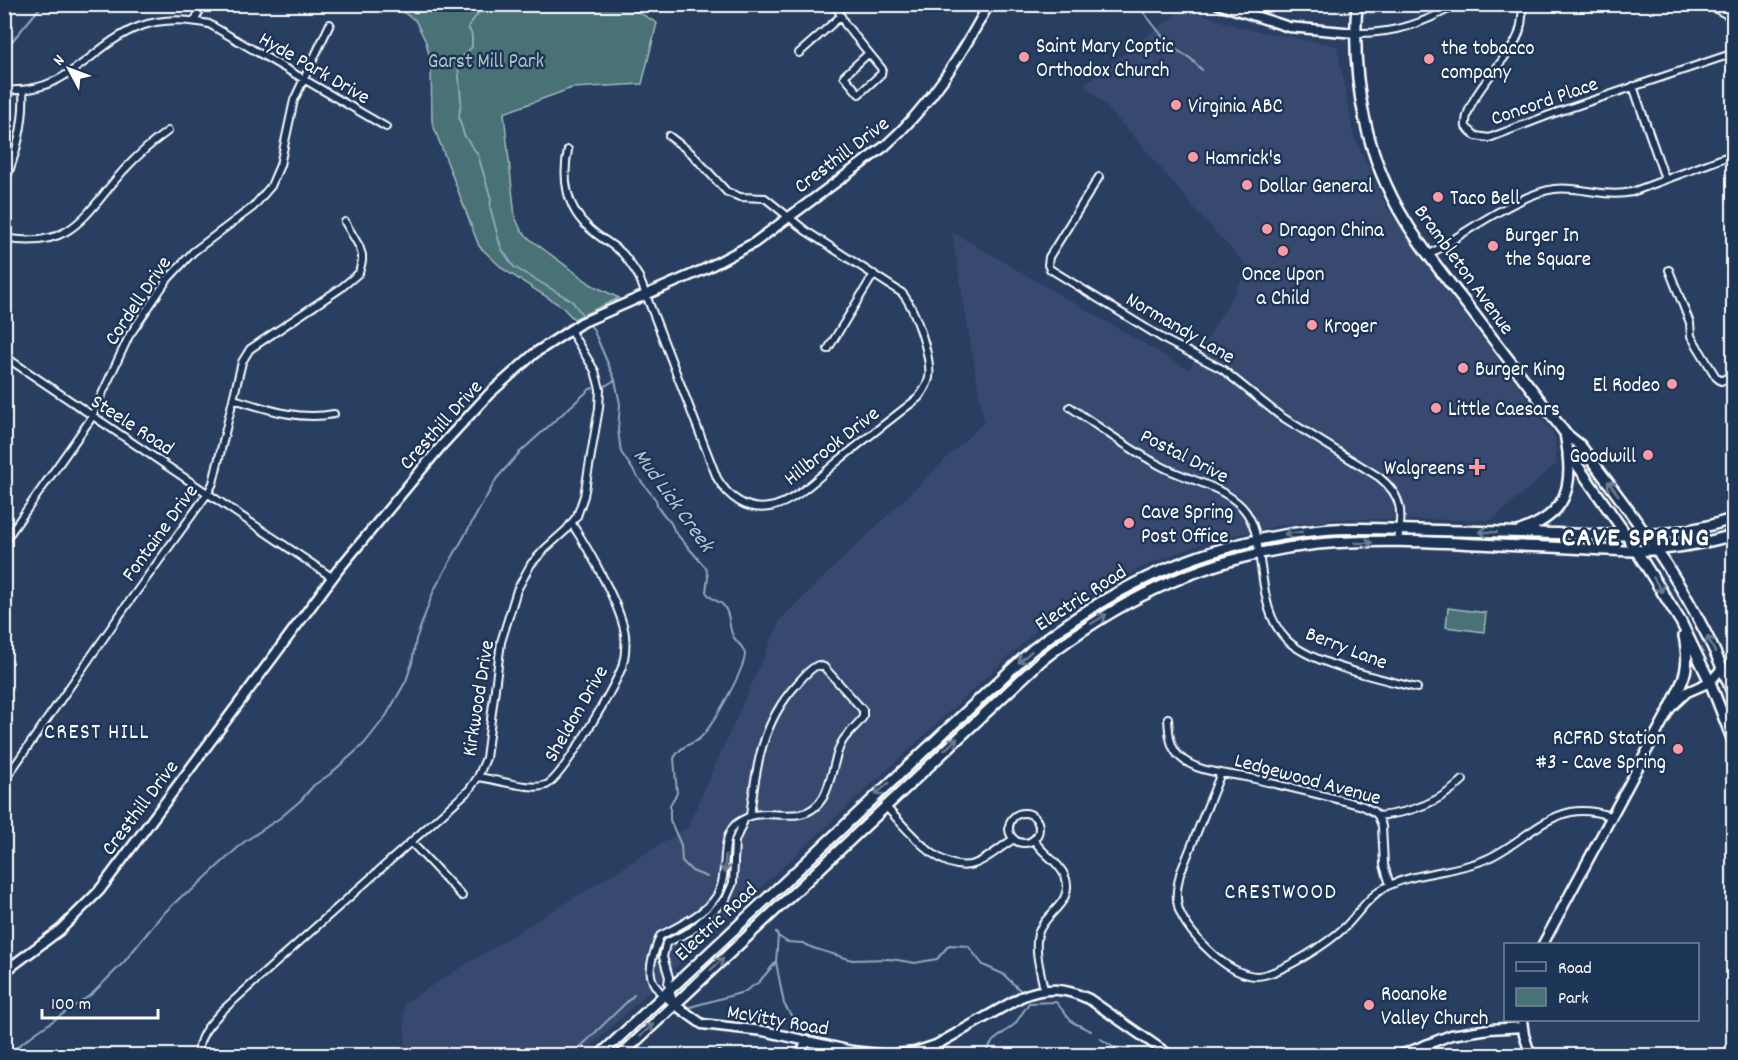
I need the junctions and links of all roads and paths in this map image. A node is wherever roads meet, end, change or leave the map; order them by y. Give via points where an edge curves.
1 (203, 4) edge
2 (835, 4) edge
3 (989, 4) edge
4 (1218, 4) edge
5 (1357, 4) edge
6 (1458, 4) edge
7 (1523, 4) edge
8 (1706, 4) edge
9 (170, 13) dead end
10 (841, 16) junction
11 (196, 18) junction
12 (1734, 18) edge
13 (330, 24) dead end
14 (1354, 33) junction
15 (96, 43) dead end
16 (799, 53) dead end
17 (869, 53) junction
18 (1734, 53) edge
19 (303, 79) junction
20 (1633, 86) junction
21 (4, 90) edge
22 (23, 90) junction
23 (386, 127) dead end
24 (168, 131) dead end
25 (669, 136) dead end
26 (568, 150) dead end
27 (1734, 154) edge
28 (1099, 177) dead end
29 (1665, 180) junction
30 (4, 185) edge
31 (789, 217) junction
32 (345, 222) dead end
33 (4, 238) edge
34 (1429, 255) junction
35 (1669, 270) dead end
36 (874, 274) junction
37 (647, 295) junction
38 (570, 330) junction
39 (828, 349) dead end
40 (4, 356) edge
41 (1734, 374) edge
42 (234, 399) junction
43 (1070, 407) dead end
44 (334, 414) dead end
45 (92, 416) junction
46 (1565, 433) junction
47 (1568, 452) junction
48 (208, 493) junction
49 (1734, 518) edge
50 (572, 524) junction
51 (1400, 529) junction
52 (1515, 532) junction
53 (1648, 535) junction
54 (1734, 535) edge
55 (1627, 536) junction
56 (1256, 539) junction
57 (4, 542) edge
58 (1398, 543) junction
59 (1657, 549) junction
60 (1635, 550) junction
61 (1259, 553) junction
62 (333, 578) junction
63 (1681, 622) junction
64 (1723, 667) junction
65 (1710, 682) junction
66 (1417, 688) dead end
67 (1734, 698) edge
68 (1671, 708) junction
69 (1168, 718) dead end
70 (1734, 744) edge
71 (1221, 772) junction
72 (478, 777) junction
73 (1463, 780) dead end
74 (4, 781) edge
75 (885, 806) junction
76 (750, 816) junction
77 (1378, 816) junction
78 (1611, 816) junction
79 (1014, 839) junction
80 (1034, 840) junction
81 (411, 842) junction
82 (1390, 885) junction
83 (462, 896) dead end
84 (1543, 943) edge
85 (4, 972) edge
86 (1044, 990) junction
87 (665, 992) junction
88 (674, 1004) junction
89 (1522, 1023) edge
90 (807, 1040) junction
91 (925, 1053) edge
92 (198, 1056) edge
93 (486, 1056) edge
94 (495, 1056) edge
95 (599, 1056) edge
96 (620, 1056) edge
97 (800, 1056) edge
98 (1171, 1056) edge
99 (1398, 1056) edge
100 (1531, 1056) edge

1 - 11 street
2 - 10 street
3 - 31 street, Cresthill Drive via 949,73 917,115 885,146
4 - 14 street via 1289,27
5 - 14 main road, Brambleton Avenue
6 - 14 street via 1402,29
7 - 20 street, Concord Place via 1516,41 1466,114 1466,126 1471,133 1489,138
8 - 12 street
9 - 11 street, Hyde Park Drive
10 - 16 street
10 - 17 street
11 - 19 street, Hyde Park Drive
13 - 19 street, Cordell Drive
14 - 34 main road, Brambleton Avenue via 1363,113 1371,140 1393,197
15 - 22 street via 57,78
17 - 17 street via 882,72 860,94 844,76
18 - 20 street, Concord Place
19 - 23 street, Hyde Park Drive
19 - 45 street, Cordell Drive via 294,100 280,165 270,186 253,207 193,252 167,280 129,336
20 - 29 street
21 - 22 street
22 - 30 street via 18,148
24 - 33 street via 135,158 77,225 41,240
25 - 31 street, Hillbrook Drive via 691,153 727,192 765,198
26 - 37 street, Hillbrook Drive via 566,185 573,208 587,227 622,254
27 - 29 street
28 - 51 street, Normandy Lane via 1049,257 1050,269 1167,341 1222,369 1279,415 1379,477 1397,498
29 - 34 street via 1618,195 1564,189 1544,191 1496,214
31 - 36 street, Hillbrook Drive
31 - 37 street, Cresthill Drive via 736,254
32 - 42 street, Fontaine Drive via 362,255 359,273 250,349 242,362
34 - 46 main road, Brambleton Avenue
35 - 41 street via 1690,323 1691,336 1716,377 1721,381
36 - 37 street, Hillbrook Drive via 902,293 913,308 925,352 927,383 918,398 801,491 762,508 745,505 727,493 717,478
36 - 39 street
37 - 38 street, Cresthill Drive
38 - 50 street, Kirkwood Drive via 596,371 600,389 584,496
38 - 62 street, Cresthill Drive via 535,353 469,415
40 - 45 street, Steele Road
42 - 44 street via 301,416
42 - 48 street, Fontaine Drive
43 - 56 street, Postal Drive via 1161,466 1231,498 1244,509
45 - 48 street, Steele Road
45 - 57 street, Cordell Drive
46 - 47 main road, Brambleton Avenue
53 -> 46 main road, Brambleton Avenue via 1580,444
47 - 52 main road via 1570,472 1562,501 1538,525
47 - 55 main road, Brambleton Avenue
48 - 62 street, Steele Road
48 - 74 street, Fontaine Drive
49 - 53 main road, Electric Road via 1690,530
50 - 72 street, Kirkwood Drive via 531,564 517,590 501,642 489,743
50 - 72 street, Sheldon Drive via 622,622 625,644 621,667 552,782 537,787
52 -> 51 main road, Electric Road
51 -> 56 main road, Electric Road via 1322,530
51 - 58 street, Normandy Lane
52 - 55 main road, Electric Road
53 - 55 main road, Electric Road
53 - 59 main road, Brambleton Avenue
54 - 59 main road, Electric Road
55 - 60 main road, Brambleton Avenue
56 - 61 street, Postal Drive
56 -> 87 main road, Electric Road via 1154,573 1099,602 1055,632
58 - 60 main road, Electric Road
61 -> 58 main road, Electric Road via 1319,544
59 - 60 main road, Electric Road
64 -> 59 main road, Brambleton Avenue via 1696,612
60 -> 63 main road, Brambleton Avenue
61 - 66 street, Berry Lane via 1269,608 1293,645 1337,666
75 -> 61 main road, Electric Road via 1042,660 1089,625 1173,580
62 - 85 street, Cresthill Drive via 99,891 60,930
63 - 65 main road, Brambleton Avenue
63 - 68 main road via 1688,668
64 - 65 street
64 - 67 main road, Brambleton Avenue
65 - 68 street via 1687,692
65 - 70 main road, Brambleton Avenue
68 - 78 street
69 - 71 street, Ledgewood Avenue via 1171,743 1181,758
71 - 77 street, Ledgewood Avenue via 1353,804
71 - 82 street via 1180,874 1176,895 1189,927 1235,971 1260,976 1304,956 1339,932
72 - 81 street, Kirkwood Drive via 469,790
73 - 77 street, Ledgewood Avenue via 1423,807
75 - 79 street via 932,854 949,864 965,866 978,862
88 -> 75 main road, Electric Road
76 - 76 street via 759,760 773,717 783,699 807,673 818,665 824,667 864,714 841,743 829,788 819,802 802,814
76 - 87 street via 744,820 735,841 733,883 726,898 691,931 666,943 663,957 669,977
76 -> 87 street via 735,824 730,832 722,885 716,897 702,911 660,936 650,977 653,985
77 - 82 street
78 - 82 street via 1590,811 1560,815 1486,860
78 - 84 street
79 - 80 street via 1024,843
79 - 80 street via 1010,823 1018,814 1025,813 1034,816 1039,826
80 - 86 street via 1062,871 1067,885 1062,903 1045,920 1037,940
81 - 83 street
81 - 92 street, Kirkwood Drive via 223,1010 204,1031
86 - 91 street, McVitty Road via 1026,995
86 - 98 street, McVitty Road via 1065,990 1089,999
87 - 88 street
87 - 95 main road, Electric Road
88 - 90 street, McVitty Road via 702,1024
96 -> 88 main road, Electric Road
89 - 99 street via 1451,1035
89 - 100 street
90 - 91 street, McVitty Road via 876,1055
90 - 97 street
93 - 94 street

